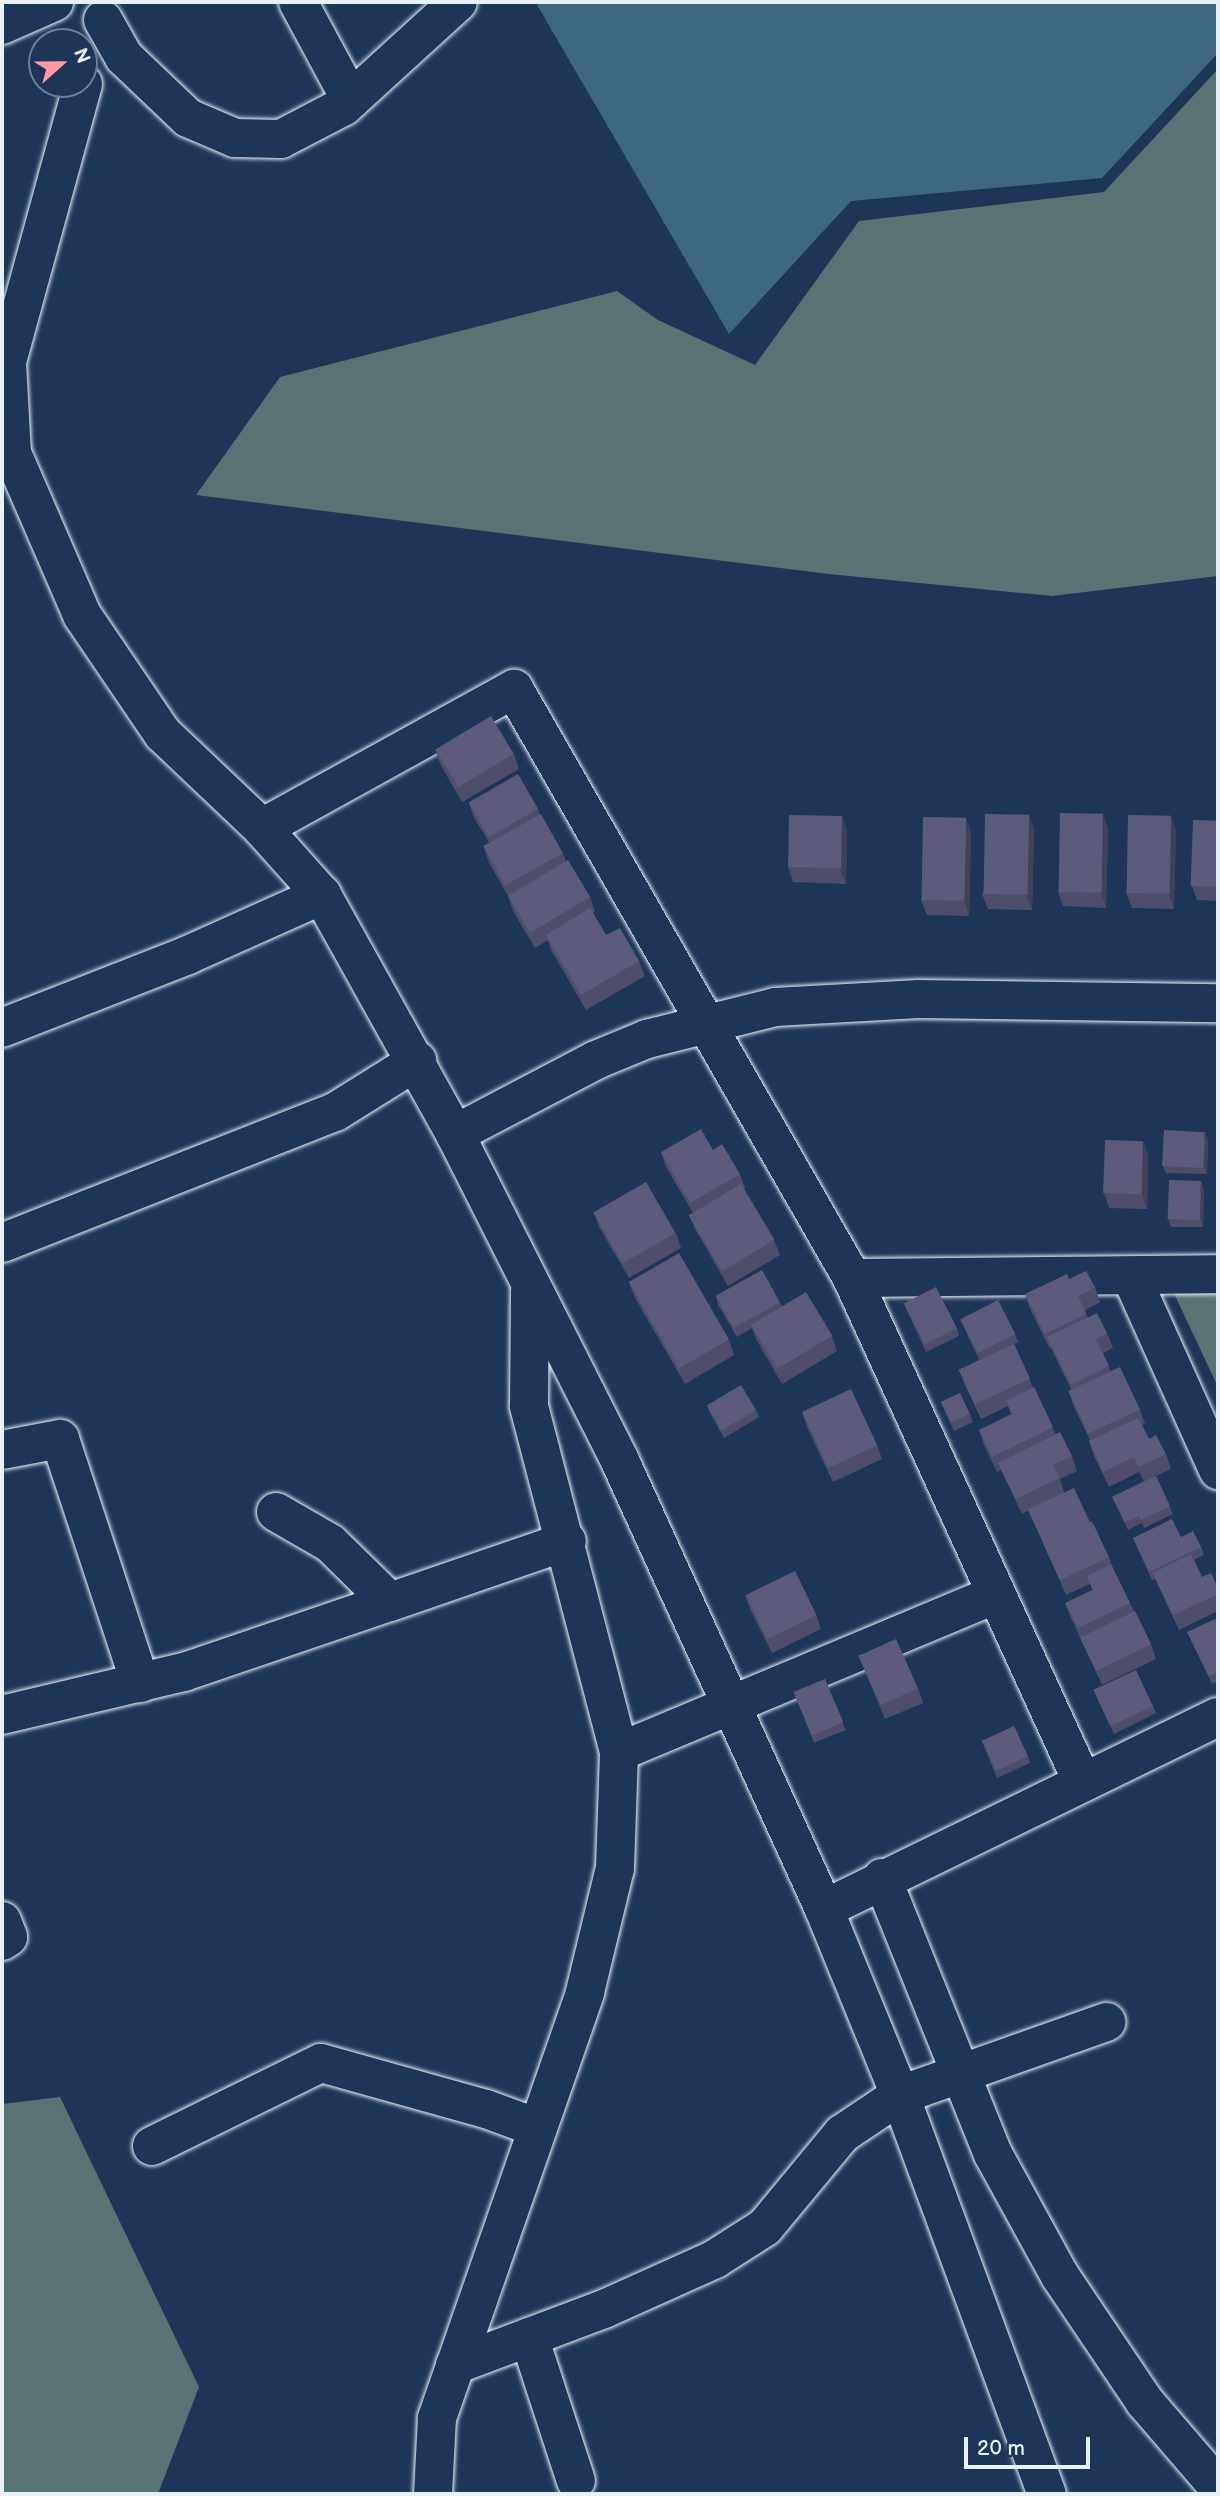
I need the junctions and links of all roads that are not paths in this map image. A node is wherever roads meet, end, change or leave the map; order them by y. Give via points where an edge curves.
1 (54, 2) edge
2 (298, 2) edge
3 (458, 2) edge
4 (97, 7) edge
5 (2, 25) edge
6 (93, 28) edge
7 (79, 98) edge
8 (351, 100) junction
9 (8, 463) edge
10 (262, 828) junction
11 (322, 895) junction
12 (1218, 1003) edge
13 (706, 1022) junction
14 (2, 1028) edge
15 (417, 1061) junction
16 (455, 1134) junction
17 (2, 1243) edge
18 (1218, 1274) edge
19 (1131, 1276) junction
20 (852, 1278) junction
21 (530, 1286) junction
22 (2, 1450) edge
23 (1218, 1470) edge
24 (276, 1512) dead end
25 (567, 1541) junction
26 (996, 1594) junction
27 (390, 1602) junction
28 (140, 1683) junction
29 (734, 1704) junction
30 (2, 1715) edge
31 (1218, 1717) edge
32 (620, 1752) junction
33 (1082, 1781) junction
34 (882, 1878) junction
35 (824, 1909) junction
36 (2, 1921) edge
37 (2, 1941) edge
38 (1106, 2022) dead end
39 (962, 2073) junction
40 (900, 2095) junction
41 (538, 2128) junction
42 (152, 2146) dead end
43 (529, 2337) junction
44 (456, 2365) junction
45 (576, 2482) dead end
46 (1218, 2487) edge
47 (433, 2494) edge
48 (1047, 2494) edge

1 - 5 street
2 - 8 street
3 - 8 street
4 - 6 street
4 - 8 street via 124,57 150,85 188,118 235,138 281,139
7 - 9 street via 6,362
9 - 10 street via 82,615 163,734
10 - 11 street
10 - 13 street via 514,689
11 - 14 street via 188,955
11 - 15 street
12 - 13 street via 919,999 775,1007
13 - 16 street via 596,1060
13 - 20 street
15 - 16 street
15 - 17 street via 335,1112
16 - 21 street
18 - 19 street
19 - 20 street
19 - 23 street
20 - 26 street
21 - 25 street via 529,1406
21 - 29 street via 620,1461
22 - 28 street via 60,1439
24 - 27 street via 330,1543
25 - 27 street
25 - 32 street
26 - 29 street
26 - 33 street
27 - 28 street
28 - 30 street
29 - 32 street
29 - 35 street
31 - 33 street
32 - 41 street via 615,1868 585,1992
33 - 34 street
34 - 35 street
34 - 39 street
35 - 40 street
36 - 37 street via 8,1937
38 - 39 street
39 - 40 street
39 - 46 street via 993,2154 1060,2276 1145,2402
40 - 43 street via 842,2134 765,2227 715,2259
40 - 48 street
41 - 42 street via 441,2095 321,2063
41 - 44 street
43 - 44 street
43 - 45 street
44 - 47 street via 437,2418

